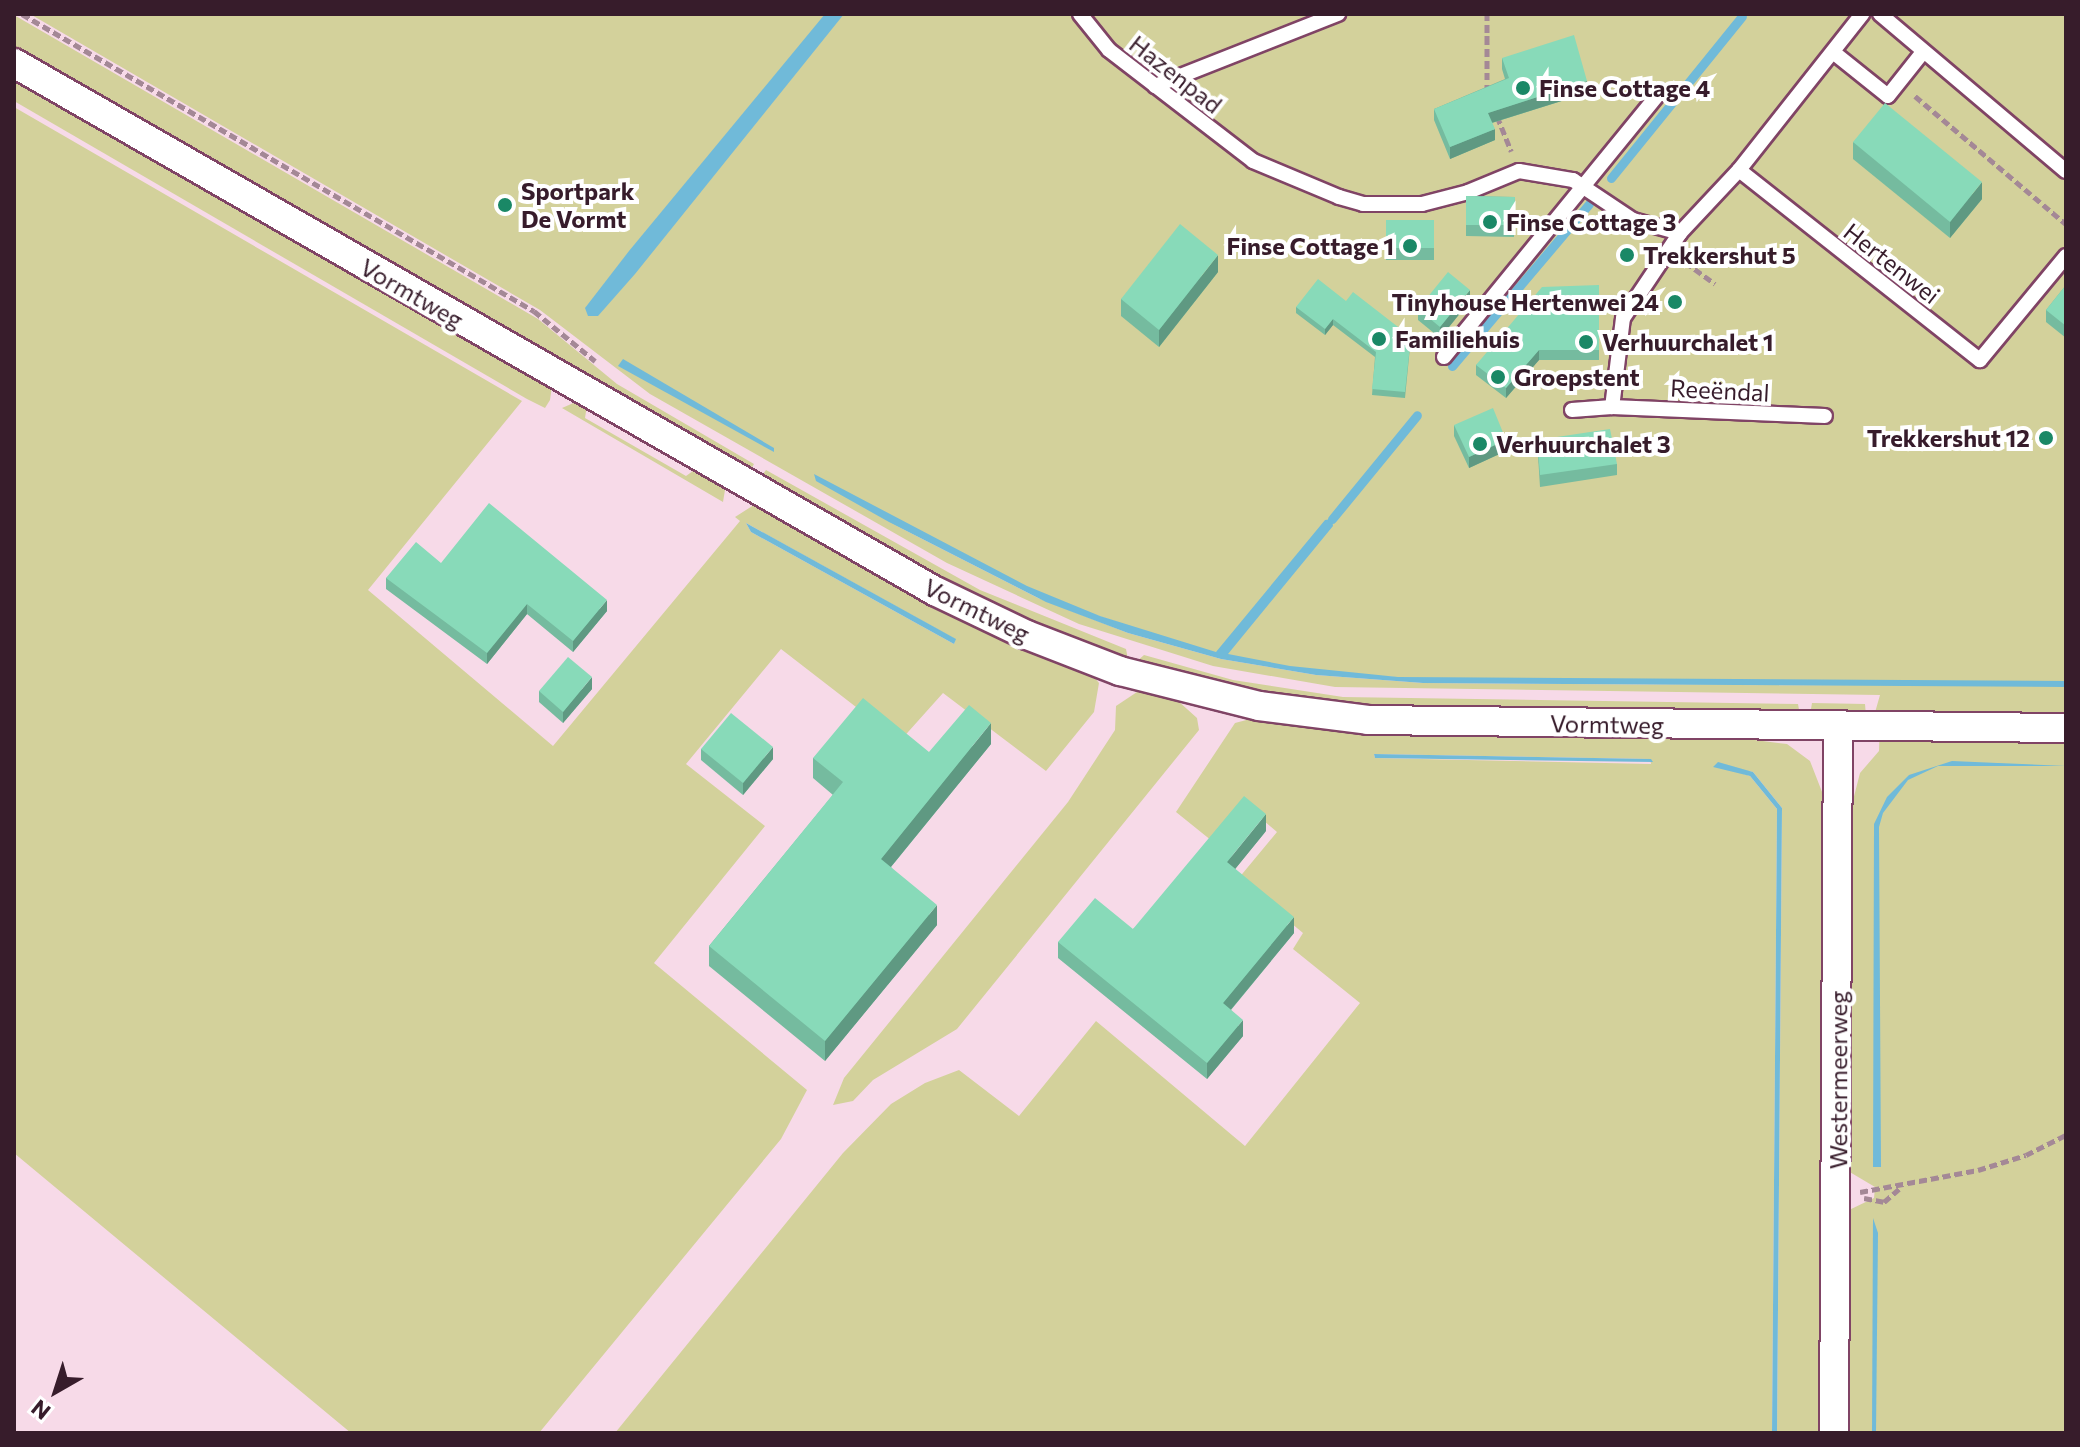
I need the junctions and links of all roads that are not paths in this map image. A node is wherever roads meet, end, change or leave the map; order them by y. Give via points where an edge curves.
1 (1080, 14) edge
2 (1338, 14) edge
3 (1862, 14) edge
4 (1880, 14) edge
5 (1833, 52) junction
6 (1923, 52) junction
7 (14, 63) edge
8 (1155, 86) junction
9 (1661, 91) dead end
10 (1739, 170) junction
11 (2066, 171) edge
12 (1582, 186) junction
13 (1680, 233) junction
14 (2066, 256) edge
15 (1444, 357) dead end
16 (1612, 407) junction
17 (1572, 410) dead end
18 (1825, 416) dead end
19 (1838, 727) junction
20 (2066, 728) edge
21 (1834, 1433) edge

1 - 8 lane, Hazenpad via 1109,50
2 - 8 lane
3 - 5 lane
4 - 6 lane
5 - 6 lane via 1888,96
5 - 10 lane
6 - 11 lane
7 - 19 street, Vormtweg via 891,567 964,607 1092,661 1199,693 1338,718
8 - 12 lane, Hazenpad via 1253,161 1339,197 1387,205 1468,192 1519,171 1551,174
9 - 12 lane
10 - 13 lane
10 - 14 lane, Hertenwei via 1980,360
12 - 13 lane via 1633,220
12 - 15 lane
13 - 16 lane via 1623,318
16 - 17 lane, Reeëndal
16 - 18 lane, Reeëndal
19 - 20 street, Vormtweg
19 - 21 street, Westermeerweg

